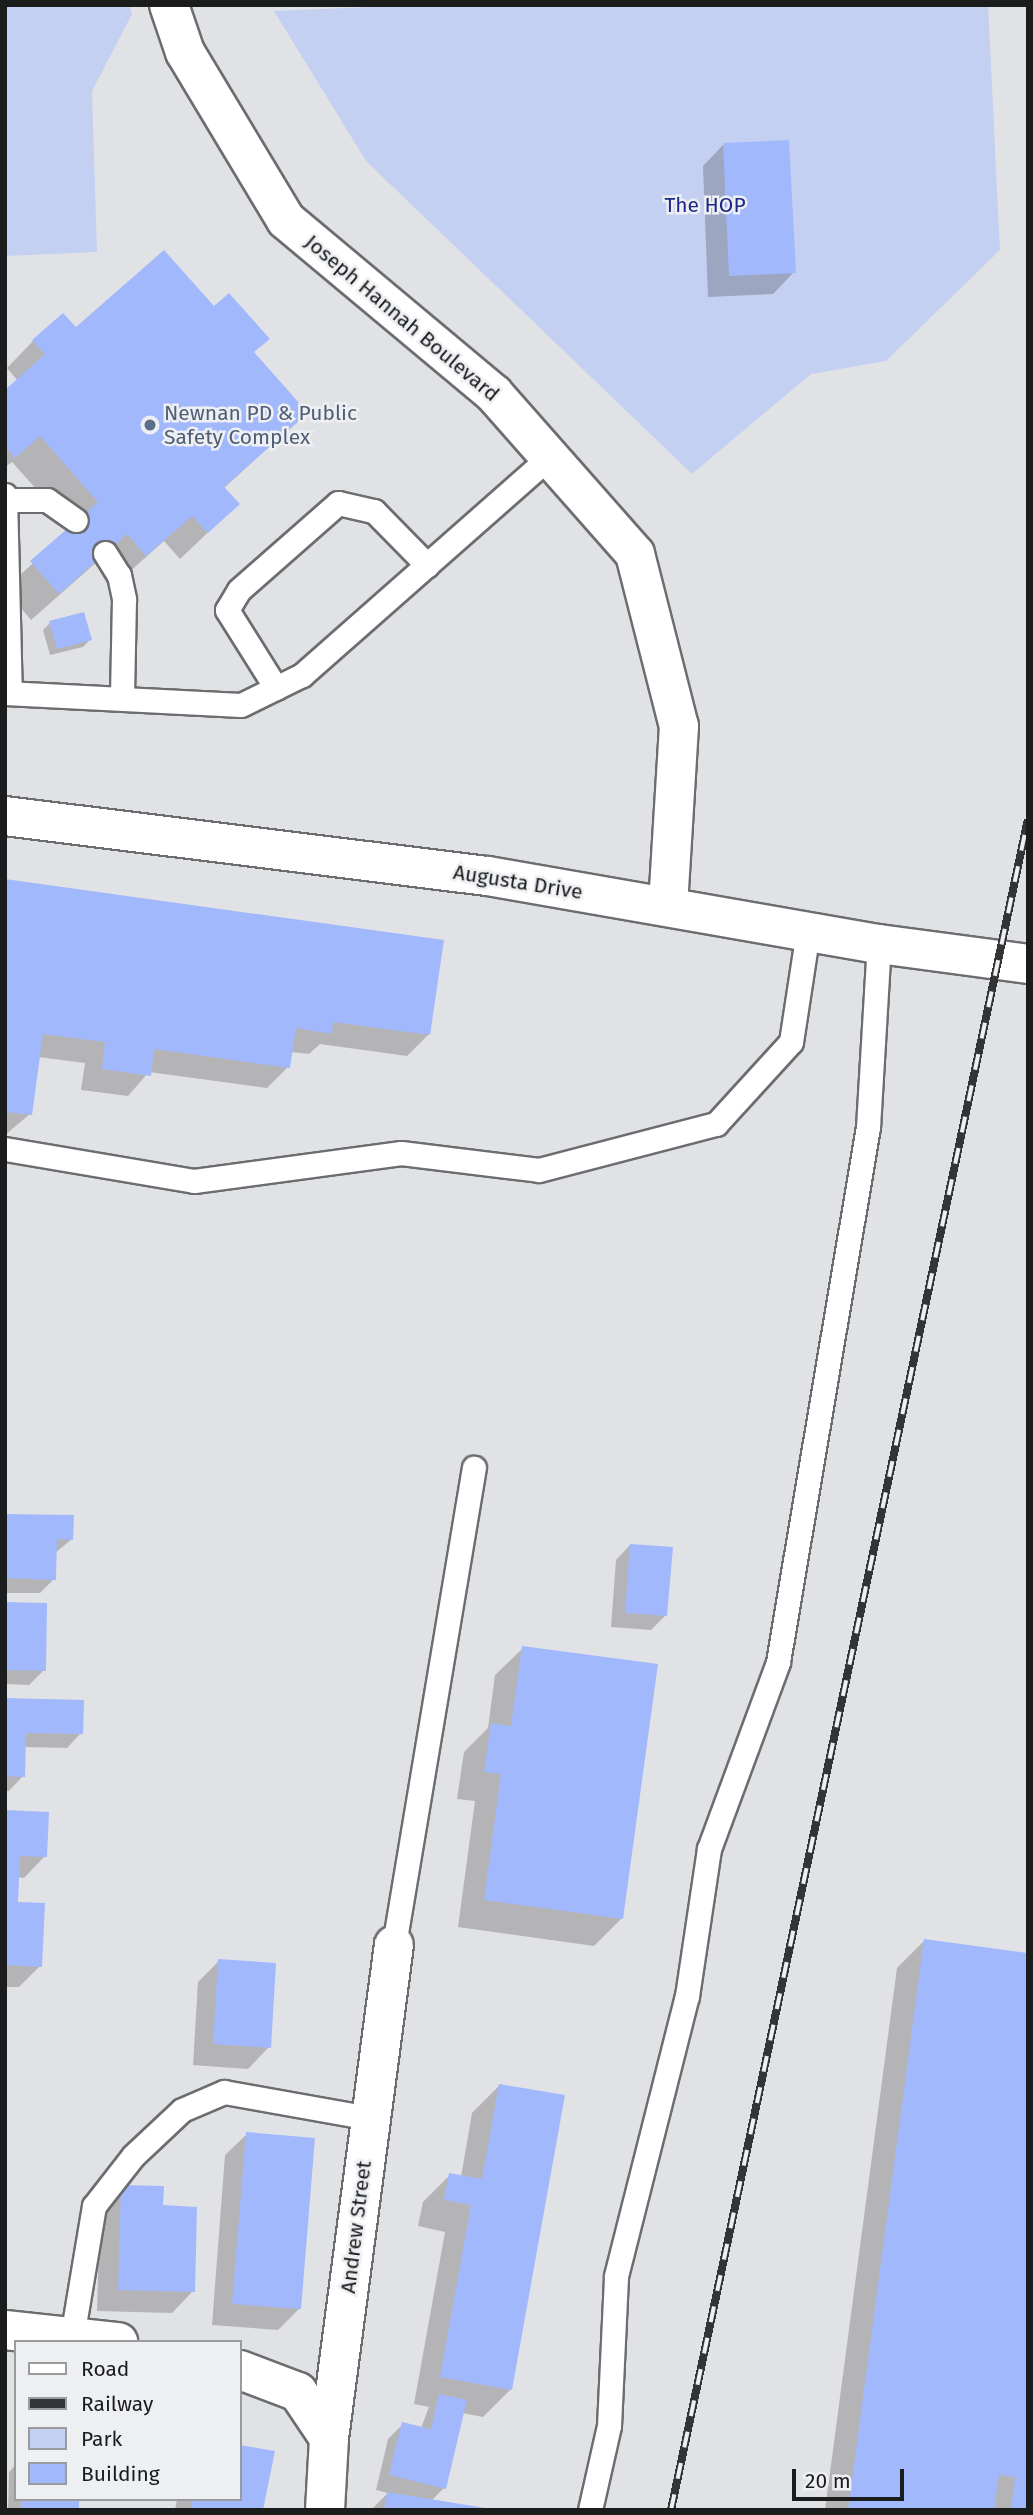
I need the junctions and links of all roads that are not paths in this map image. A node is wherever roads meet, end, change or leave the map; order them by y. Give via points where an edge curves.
1 (169, 5) edge
2 (549, 457) junction
3 (7, 497) edge
4 (76, 520) dead end
5 (105, 553) dead end
6 (427, 565) junction
7 (276, 688) junction
8 (8, 693) edge
9 (122, 698) junction
10 (5, 816) edge
11 (668, 907) junction
12 (808, 932) junction
13 (879, 944) junction
14 (1028, 964) edge
15 (5, 1149) edge
16 (474, 1468) dead end
17 (394, 1945) joint
18 (370, 2118) junction
19 (5, 2330) edge
20 (72, 2337) junction
21 (99, 2340) edge
22 (242, 2371) edge
23 (328, 2438) junction
24 (325, 2510) edge
25 (590, 2510) edge

1 - 2 street, Joseph Hannah Boulevard via 185,52 286,220 494,394
2 - 6 lane
2 - 11 street, Joseph Hannah Boulevard via 635,554 679,726
3 - 4 lane via 47,500
3 - 8 lane
5 - 9 lane via 119,575 124,599
6 - 7 lane via 302,675
6 - 7 lane via 374,511 338,503 239,590 226,610
7 - 9 lane via 241,705
8 - 9 lane
10 - 11 street, Augusta Drive via 488,876
11 - 12 street, Augusta Drive
12 - 13 street, Augusta Drive
12 - 15 lane via 791,1042 716,1124 539,1170 401,1153 194,1181
13 - 14 street, Augusta Drive
13 - 25 lane via 869,1127 778,1662 709,1849 687,1996 617,2276 609,2426
16 - 17 lane
17 - 18 street, Andrew Street
18 - 20 lane via 224,2092 182,2110 133,2156 94,2206
18 - 23 street, Andrew Street
19 - 20 street
20 - 21 street
22 - 23 street via 298,2392
23 - 24 street, Andrew Street

